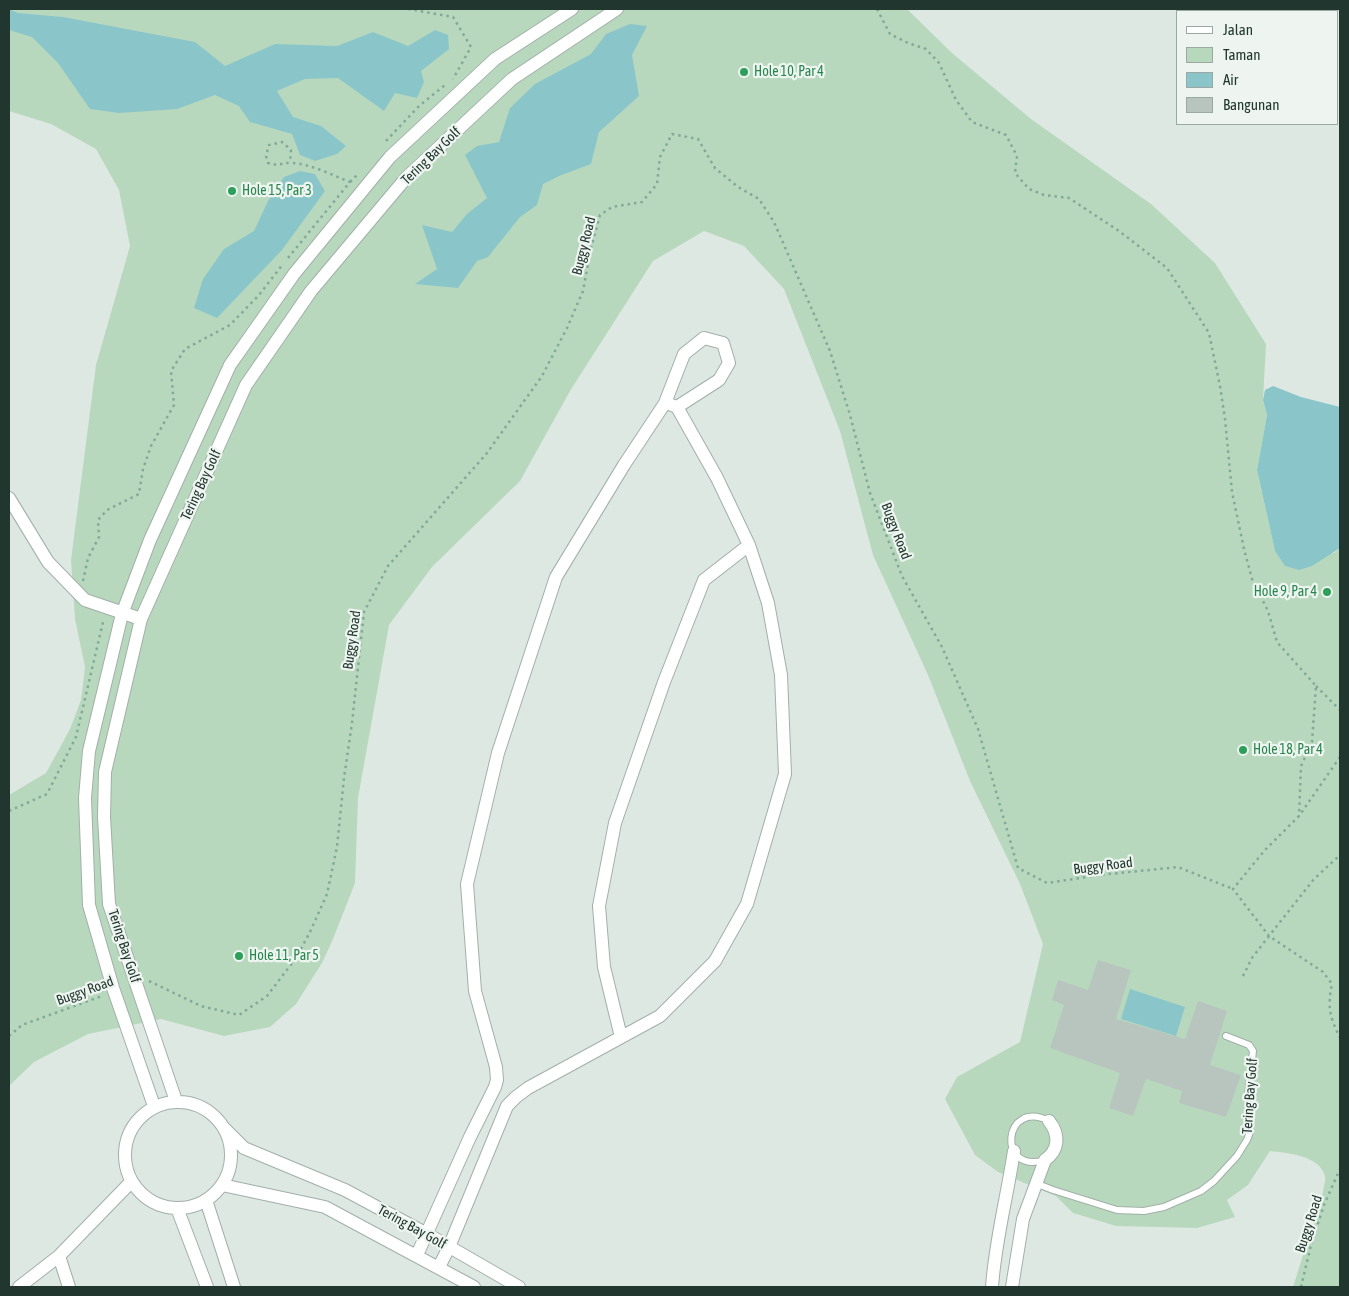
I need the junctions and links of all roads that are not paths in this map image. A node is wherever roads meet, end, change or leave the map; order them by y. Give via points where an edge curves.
1 (572, 9) edge
2 (616, 9) edge
3 (665, 403) junction
4 (677, 407) junction
5 (9, 498) edge
6 (749, 545) junction
7 (122, 614) junction
8 (141, 619) junction
9 (1226, 1036) dead end
10 (621, 1037) junction
11 (176, 1101) junction
12 (154, 1106) junction
13 (1049, 1121) joint
14 (226, 1129) junction
15 (1014, 1152) junction
16 (1045, 1160) junction
17 (131, 1182) junction
18 (1035, 1183) junction
19 (222, 1185) junction
20 (206, 1200) junction
21 (177, 1208) junction
22 (427, 1234) junction
23 (449, 1247) junction
24 (417, 1255) junction
25 (59, 1256) junction
26 (439, 1267) junction
27 (19, 1287) edge
28 (69, 1287) edge
29 (207, 1287) edge
30 (234, 1287) edge
31 (474, 1287) edge
32 (519, 1287) edge
33 (992, 1287) edge
34 (1012, 1287) edge

1 - 7 street, Tering Bay Golf via 495,59 390,158 294,274 230,365 150,540
2 - 8 street, Tering Bay Golf via 512,79 406,178 312,291 246,386
3 - 4 street
3 - 4 street via 684,354 704,338 723,343 729,364 719,380
3 - 22 street via 556,578 498,753 467,884 475,991 496,1067 496,1087
4 - 6 street via 717,478
5 - 7 street via 48,562 60,575 85,600
6 - 10 street via 704,580 615,823 599,906 604,968
6 - 10 street via 768,603 781,676 785,774 747,904 715,961 660,1016
7 - 8 street
7 - 12 street, Tering Bay Golf via 89,752 85,798 89,905 114,992
8 - 11 street, Tering Bay Golf via 105,772 109,904
9 - 18 lane, Tering Bay Golf via 1249,1044 1253,1051 1248,1095 1250,1132 1237,1156 1214,1181 1164,1207 1144,1211 1117,1210
10 - 23 street via 528,1088 508,1106
11 - 12 street, Tering Bay Golf
11 - 14 street, Tering Bay Golf via 205,1108
12 - 17 street, Tering Bay Golf via 132,1126 124,1154
13 - 15 lane via 1031,1116 1015,1125 1010,1143
13 - 16 street via 1057,1134 1057,1142 1051,1156
14 - 19 street via 232,1158
14 - 22 street, Tering Bay Golf via 244,1148 345,1190
15 - 16 lane via 1027,1162
15 - 33 street via 994,1258
16 - 18 street
17 - 21 street via 150,1201
17 - 25 street
18 - 34 street via 1023,1219
19 - 20 street
19 - 24 street, Tering Bay Golf via 325,1207
20 - 21 street
20 - 30 street
21 - 29 street
22 - 23 street, Tering Bay Golf
22 - 24 street
23 - 26 street
23 - 32 street, Tering Bay Golf
24 - 26 street, Tering Bay Golf
25 - 27 street
25 - 28 street
26 - 31 street, Tering Bay Golf

